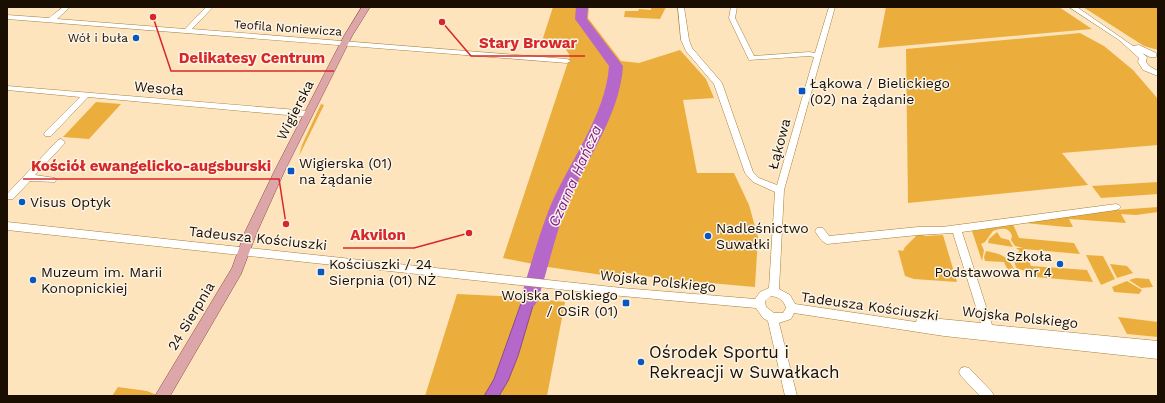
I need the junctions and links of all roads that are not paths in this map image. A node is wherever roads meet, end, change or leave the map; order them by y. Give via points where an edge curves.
1 (67, 7) edge
2 (210, 7) edge
3 (366, 7) edge
4 (681, 7) edge
5 (734, 7) edge
6 (832, 7) edge
7 (1072, 7) edge
8 (7, 17) edge
9 (50, 21) junction
10 (187, 31) junction
11 (1121, 39) junction
12 (344, 43) junction
13 (1155, 55) edge
14 (818, 56) junction
15 (1143, 57) junction
16 (567, 61) dead end
17 (1158, 74) edge
18 (7, 88) edge
19 (86, 95) junction
20 (309, 114) junction
21 (48, 134) dead end
22 (61, 142) dead end
23 (27, 178) junction
24 (52, 180) dead end
25 (780, 190) junction
26 (10, 196) dead end
27 (1116, 207) dead end
28 (7, 226) edge
29 (957, 230) junction
30 (820, 231) dead end
31 (244, 251) junction
32 (554, 284) joint
33 (774, 292) junction
34 (759, 304) junction
35 (791, 308) junction
36 (773, 318) junction
37 (879, 320) junction
38 (988, 328) junction
39 (944, 331) joint
40 (1158, 346) edge
41 (1158, 354) edge
42 (965, 372) dead end
43 (162, 396) edge
44 (791, 396) edge
45 (988, 396) edge

1 - 9 street
2 - 10 street
3 - 12 main road, Wigierska
4 - 25 street via 685,40 689,49 718,83 750,175
5 - 14 street via 732,18 752,58 809,54
6 - 14 street, Łąkowa
7 - 11 street
8 - 9 street, Teofila Noniewicza
9 - 10 street, Teofila Noniewicza
10 - 12 street, Teofila Noniewicza
11 - 13 street
11 - 15 street
12 - 16 street, Teofila Noniewicza
12 - 20 main road, Wigierska
13 - 15 street
14 - 25 street, Łąkowa
15 - 17 street via 1144,66
18 - 19 street, Wesoła
19 - 20 street, Wesoła
19 - 21 street
20 - 31 main road, Wigierska via 270,191
22 - 23 street
23 - 24 street
23 - 26 street
25 - 33 street, Łąkowa
27 - 29 street
28 - 31 street, Tadeusza Kościuszki
29 - 30 street via 827,240
29 - 38 street
31 - 32 street, Tadeusza Kościuszki
31 - 43 main road, 24 Sierpnia via 237,270
32 - 34 street, Wojska Polskiego
33 - 34 street via 762,295
33 - 35 street via 785,296
34 - 36 street via 764,312
35 - 36 street via 788,316
35 - 37 street, Tadeusza Kościuszki
36 - 44 street
37 - 38 street, Wojska Polskiego
37 - 39 street, Tadeusza Kościuszki
38 - 40 street, Wojska Polskiego
39 - 41 street, Wojska Polskiego
42 - 45 street

